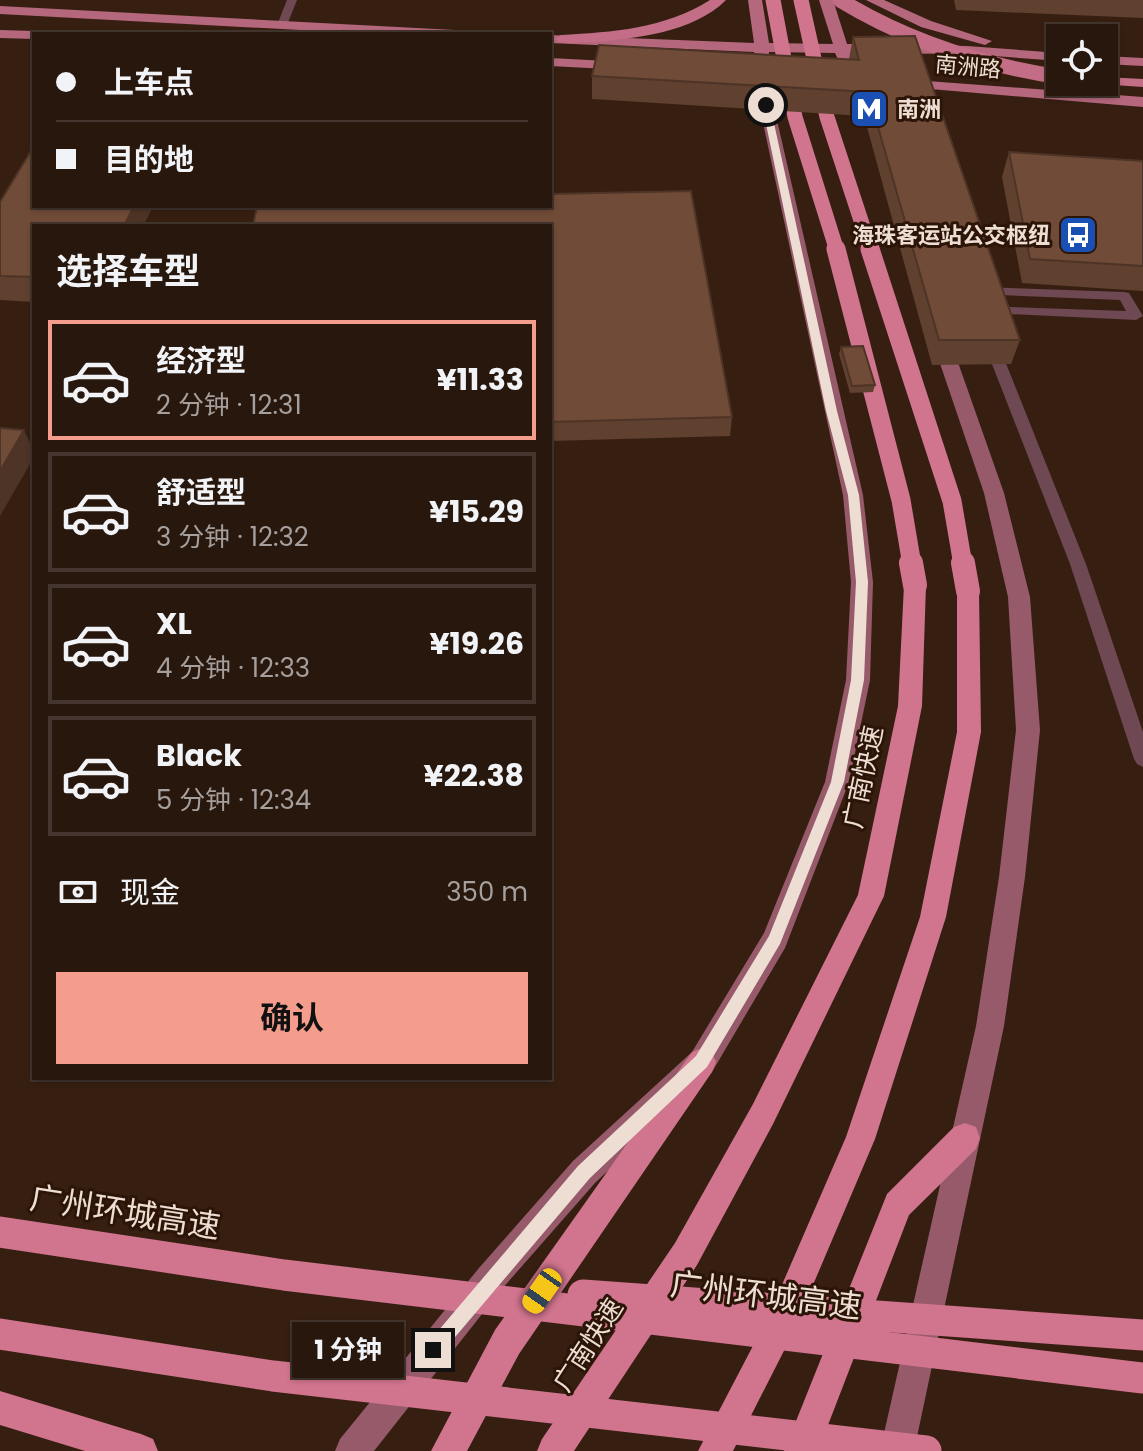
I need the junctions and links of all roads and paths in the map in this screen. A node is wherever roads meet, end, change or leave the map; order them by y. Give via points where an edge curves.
1 (292, 0) edge
2 (719, 0) edge
3 (755, 0) edge
4 (773, 0) edge
5 (801, 0) edge
6 (826, 0) edge
7 (840, 0) edge
8 (873, 0) edge
9 (0, 10) edge
10 (282, 25) junction
11 (417, 32) edge
12 (0, 34) edge
13 (32, 35) edge
14 (556, 39) edge
15 (762, 48) junction
16 (841, 49) junction
17 (1046, 53) edge
18 (1046, 55) edge
19 (1118, 61) edge
20 (552, 62) edge
21 (1143, 62) edge
22 (642, 67) edge
23 (752, 74) junction
24 (1046, 75) edge
25 (1118, 82) edge
26 (890, 83) edge
27 (1143, 83) edge
28 (1143, 102) edge
29 (977, 309) junction
30 (933, 316) edge
31 (1143, 759) edge
32 (702, 1062) junction
33 (965, 1138) junction
34 (0, 1232) edge
35 (284, 1275) junction
36 (0, 1334) edge
37 (1143, 1335) edge
38 (1143, 1378) edge
39 (0, 1408) edge
40 (141, 1451) edge
41 (352, 1451) edge
42 (448, 1451) edge
43 (554, 1451) edge
44 (715, 1451) edge
45 (801, 1451) edge
46 (897, 1451) edge
47 (926, 1451) edge

1 - 10 lane
2 - 14 highway via 666,26
3 - 15 main road
4 - 43 highway, 广南快速, bridge via 795,117 846,282 901,500 915,585 910,706 871,896 763,1114 686,1254
5 - 44 highway, bridge via 827,117 952,501 968,591 969,732 933,917 860,1139 779,1328
6 - 16 main road
7 - 24 highway, bridge via 893,31 944,52
8 - 17 main road via 959,35
9 - 10 main road
10 - 11 main road
12 - 13 main road
14 - 15 main road, 南洲路
15 - 16 main road, 南洲路
15 - 23 main road
16 - 18 main road, 南洲路
16 - 23 main road via 845,79
19 - 21 main road
20 - 22 main road
23 - 32 main road via 853,495 862,582 858,680 837,782 775,939
25 - 27 highway
26 - 28 main road, 南洲路
29 - 29 lane via 969,291 1124,296 1136,316
29 - 31 lane via 1078,564
30 - 33 main road via 994,493 1019,597 1028,730 990,1026
32 - 41 main road via 584,1172
32 - 42 highway via 507,1342
33 - 45 highway via 898,1205
33 - 46 main road
34 - 35 highway, 广州环城高速, bridge
35 - 37 highway, bridge
35 - 38 highway, 广州环城高速, bridge
36 - 47 highway, bridge via 273,1376
39 - 40 highway

